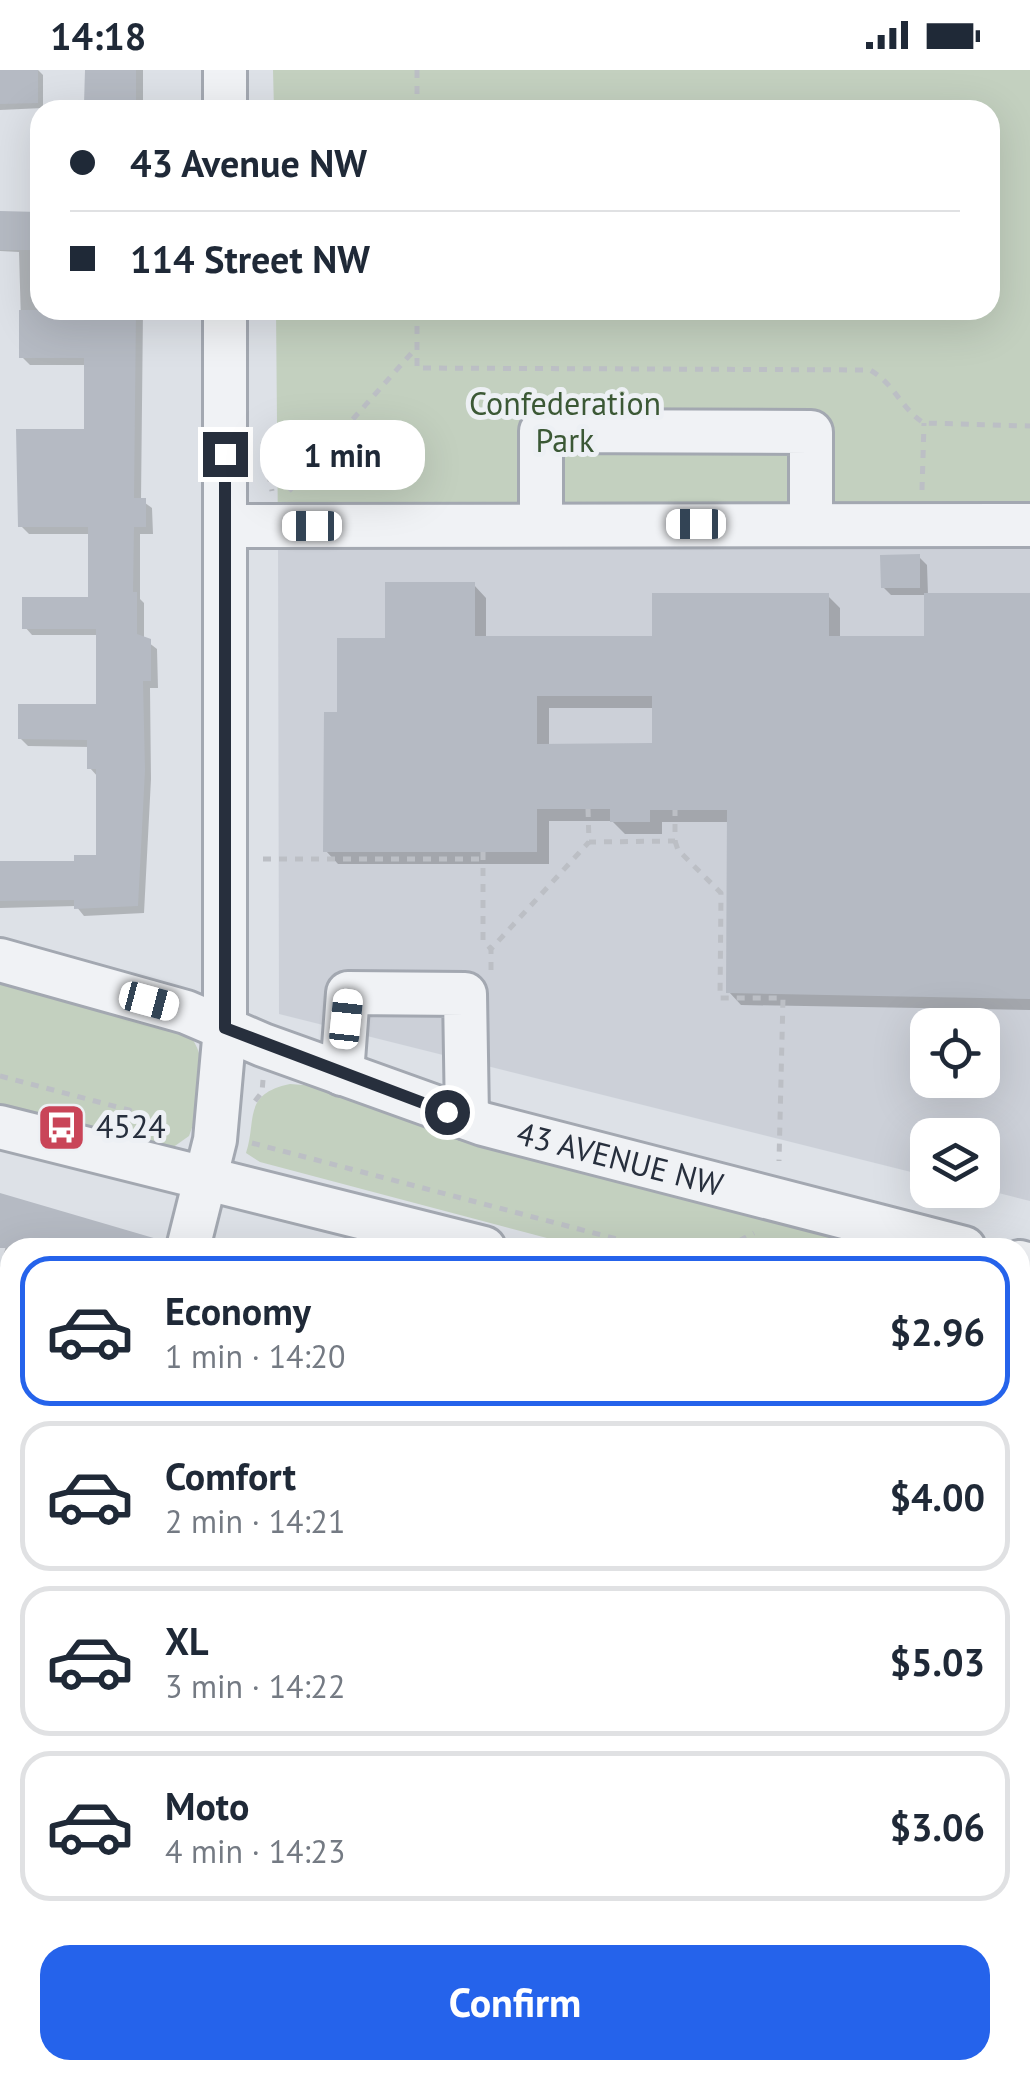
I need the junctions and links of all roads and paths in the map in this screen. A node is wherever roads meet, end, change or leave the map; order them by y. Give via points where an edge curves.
1 (225, 70) edge
2 (417, 70) edge
3 (225, 100) edge
4 (417, 100) edge
5 (225, 320) edge
6 (417, 320) edge
7 (417, 346) junction
8 (263, 423) dead end
9 (924, 423) junction
10 (1030, 426) edge
11 (286, 494) dead end
12 (273, 498) dead end
13 (811, 524) junction
14 (921, 524) junction
15 (541, 525) junction
16 (1030, 525) edge
17 (225, 526) junction
18 (588, 810) dead end
19 (675, 810) dead end
20 (674, 841) junction
21 (589, 842) junction
22 (264, 859) dead end
23 (491, 950) junction
24 (0, 960) edge
25 (491, 986) dead end
26 (225, 1028) junction
27 (342, 1074) junction
28 (0, 1076) edge
29 (467, 1118) junction
30 (0, 1126) edge
31 (175, 1136) dead end
32 (246, 1142) dead end
33 (779, 1162) dead end
34 (208, 1178) junction
35 (770, 1225) dead end
36 (191, 1238) edge
37 (445, 1238) edge
38 (614, 1238) edge
39 (745, 1238) edge
40 (926, 1238) edge

1 - 3 street
2 - 4 path
5 - 17 street
6 - 7 path
7 - 9 path via 417,368 870,370 890,381
7 - 11 path
8 - 12 path
9 - 10 path
9 - 14 path
13 - 14 street
13 - 15 street
13 - 15 street via 811,432 541,431
14 - 16 street
15 - 17 street
17 - 26 street
18 - 21 path
19 - 20 path
20 - 21 path
20 - 33 path via 721,894 720,998 783,998
21 - 23 path
22 - 23 path via 482,855 482,940
23 - 25 path
24 - 26 street, 43 AVENUE NW
26 - 27 street, 43 AVENUE NW
26 - 34 street
27 - 29 street, 43 AVENUE NW
27 - 29 street via 348,994 465,994
28 - 31 path via 128,1110
29 - 40 street, 43 AVENUE NW
30 - 34 street
32 - 38 path
34 - 36 street
34 - 37 street
35 - 39 path

